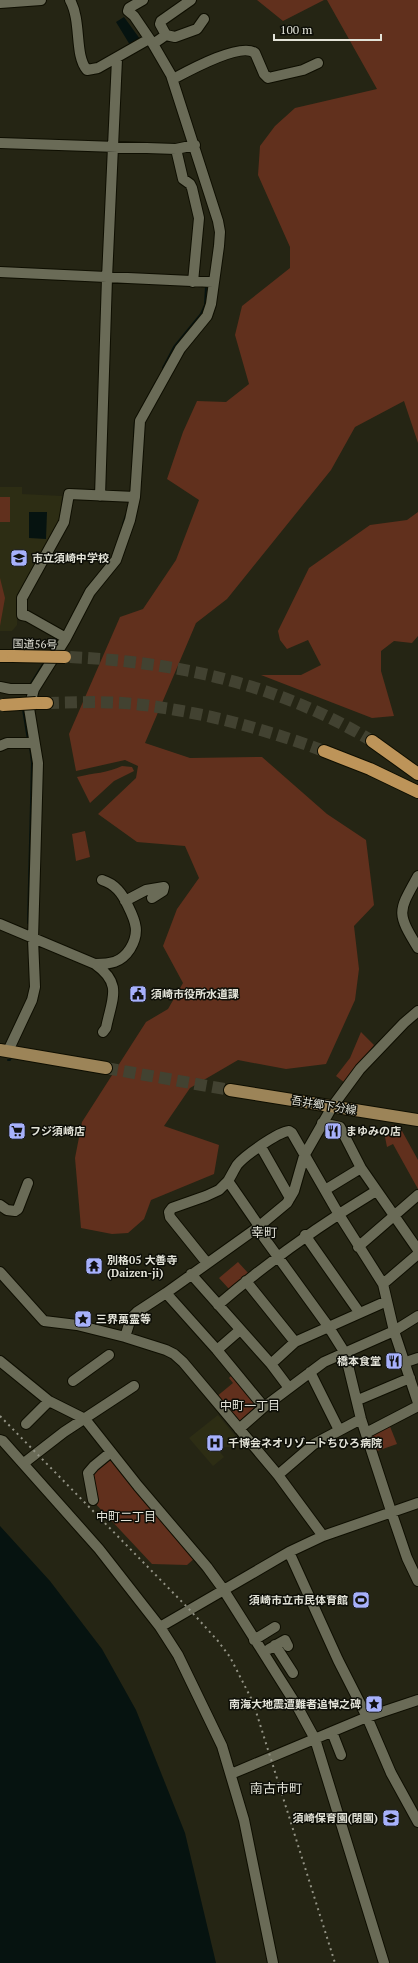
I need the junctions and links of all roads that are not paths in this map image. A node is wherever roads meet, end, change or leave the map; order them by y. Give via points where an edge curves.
1 (40, 0) edge
2 (70, 0) edge
3 (143, 0) edge
4 (191, 0) edge
5 (0, 3) edge
6 (204, 19) dead end
7 (166, 35) junction
8 (151, 42) junction
9 (117, 59) junction
10 (318, 63) dead end
11 (173, 79) junction
12 (0, 143) edge
13 (195, 144) junction
14 (112, 148) junction
15 (176, 149) junction
16 (0, 272) edge
17 (107, 278) junction
18 (193, 282) junction
19 (213, 282) junction
20 (100, 496) junction
21 (135, 497) junction
22 (66, 638) junction
23 (0, 656) edge
24 (67, 657) tunnel mouth
25 (0, 687) edge
26 (34, 689) junction
27 (41, 703) tunnel mouth
28 (2, 705) edge
29 (372, 741) tunnel mouth
30 (34, 743) junction
31 (0, 746) edge
32 (324, 751) tunnel mouth
33 (418, 774) edge
34 (417, 792) edge
35 (418, 876) edge
36 (102, 880) dead end
37 (152, 898) dead end
38 (126, 901) junction
39 (0, 924) edge
40 (33, 939) junction
41 (418, 948) edge
42 (95, 964) junction
43 (418, 1011) edge
44 (103, 1032) dead end
45 (4, 1050) edge
46 (106, 1068) tunnel mouth
47 (230, 1090) tunnel mouth
48 (332, 1107) junction
49 (418, 1120) edge
50 (322, 1123) junction
51 (260, 1147) junction
52 (304, 1156) junction
53 (361, 1168) junction
54 (228, 1181) junction
55 (28, 1183) dead end
56 (325, 1190) junction
57 (376, 1191) junction
58 (418, 1196) edge
59 (290, 1198) junction
60 (0, 1205) edge
61 (338, 1213) junction
62 (394, 1216) junction
63 (258, 1227) junction
64 (306, 1235) junction
65 (358, 1247) junction
66 (418, 1250) edge
67 (418, 1254) edge
68 (276, 1256) junction
69 (207, 1263) junction
70 (0, 1272) edge
71 (192, 1274) junction
72 (246, 1281) junction
73 (383, 1284) junction
74 (166, 1293) junction
75 (387, 1301) junction
76 (218, 1305) junction
77 (359, 1312) junction
78 (418, 1316) edge
79 (328, 1326) junction
80 (240, 1330) junction
81 (394, 1331) junction
82 (125, 1337) junction
83 (295, 1342) junction
84 (218, 1350) junction
85 (346, 1353) junction
86 (109, 1355) dead end
87 (418, 1358) edge
88 (0, 1361) edge
89 (406, 1362) junction
90 (271, 1364) junction
91 (310, 1372) junction
92 (410, 1378) junction
93 (73, 1381) dead end
94 (134, 1386) dead end
95 (289, 1388) junction
96 (358, 1400) junction
97 (49, 1401) junction
98 (418, 1404) edge
99 (264, 1407) junction
100 (85, 1419) junction
101 (361, 1419) junction
102 (26, 1424) dead end
103 (239, 1429) junction
104 (339, 1430) junction
105 (366, 1433) junction
106 (0, 1440) edge
107 (111, 1452) junction
108 (24, 1463) junction
109 (278, 1476) junction
110 (93, 1500) dead end
111 (418, 1503) edge
112 (391, 1511) junction
113 (323, 1536) junction
114 (289, 1552) junction
115 (418, 1581) edge
116 (223, 1589) junction
117 (160, 1627) junction
118 (275, 1627) dead end
119 (254, 1640) junction
120 (275, 1645) junction
121 (288, 1646) dead end
122 (262, 1652) junction
123 (292, 1674) dead end
124 (418, 1700) edge
125 (367, 1718) junction
126 (332, 1732) junction
127 (315, 1739) junction
128 (341, 1755) dead end
129 (231, 1774) junction
130 (418, 1822) edge
131 (273, 1963) edge
132 (384, 1963) edge

1 - 5 street
2 - 9 street via 77,17 82,65 87,70 92,70
3 - 8 street via 128,8 128,11
4 - 7 street via 161,21
6 - 7 street via 197,29 175,37
7 - 8 street
8 - 9 street
8 - 11 street
9 - 14 street
10 - 11 street via 303,70 268,78 255,53 245,50 203,62
11 - 13 street
12 - 14 street
13 - 15 street
13 - 19 street via 220,232
14 - 15 street
14 - 17 street
15 - 18 street via 183,179 192,188 199,218
16 - 17 street
17 - 18 street
17 - 20 street
18 - 19 street
19 - 21 street via 207,316 180,348 140,422
20 - 21 street
20 - 22 street via 70,494 64,522 22,598 22,615
21 - 22 street via 116,560 90,592
22 - 26 street
23 - 24 highway, 国道56号, bridge
25 - 26 street
26 - 30 street via 29,708
27 - 28 highway, bridge
29 - 33 highway
30 - 31 street via 7,743
30 - 40 street via 38,780 35,811
32 - 34 highway via 370,769
35 - 41 street via 401,911 404,924
36 - 38 street via 113,884
37 - 38 street via 163,891 164,887 146,890
38 - 42 street via 136,926 134,942 122,959 109,964
39 - 40 street
40 - 42 street
40 - 45 street via 34,994
42 - 44 street via 113,983 106,1028
43 - 48 street via 360,1069
45 - 46 main road
47 - 48 main road, 吾井郷下分線
48 - 49 main road, 吾井郷下分線
48 - 50 street
50 - 52 street
50 - 53 street via 340,1127
51 - 52 street via 289,1131
51 - 54 street via 238,1164
51 - 59 street
52 - 56 street
52 - 59 street
53 - 56 street
53 - 57 street
54 - 63 street
54 - 69 street via 219,1190 172,1208 170,1212 170,1216
55 - 60 street via 18,1209 7,1210
56 - 61 street
57 - 61 street
57 - 62 street
58 - 62 street
59 - 63 street
61 - 64 street
61 - 65 street
62 - 65 street
62 - 66 street
63 - 68 street
63 - 69 street
64 - 68 street
64 - 77 street
65 - 73 street
67 - 73 street
68 - 72 street
68 - 79 street
69 - 71 street
70 - 82 street via 44,1321 77,1325
71 - 74 street
71 - 76 street
72 - 76 street
72 - 83 street
73 - 75 street
74 - 82 street via 131,1318
74 - 84 street
75 - 77 street
75 - 81 street
76 - 80 street
77 - 79 street
78 - 81 street
79 - 83 street
79 - 85 street
80 - 84 street
80 - 90 street
81 - 85 street
81 - 89 street
82 - 103 street via 174,1354
83 - 90 street
84 - 99 street
85 - 91 street via 324,1362
85 - 96 street
86 - 93 street
87 - 89 street
88 - 97 street
89 - 92 street
90 - 95 street
91 - 95 street
91 - 104 street
92 - 96 street
92 - 98 street
94 - 100 street
95 - 99 street
96 - 101 street
97 - 100 street
97 - 102 street
98 - 105 street
99 - 103 street
100 - 107 street
100 - 108 street
101 - 104 street
101 - 105 street
103 - 109 street
104 - 109 street via 314,1444
105 - 112 street
106 - 108 street
107 - 110 street via 88,1473
107 - 116 street
108 - 117 street via 99,1549
109 - 113 street
111 - 112 street
112 - 113 street
112 - 115 street
113 - 114 street
114 - 116 street
114 - 125 street
116 - 117 street
116 - 119 street
117 - 129 street via 178,1655 215,1730
118 - 119 street
119 - 122 street
120 - 121 street via 285,1640
120 - 122 street
120 - 123 street
122 - 127 street via 294,1700
124 - 125 street
125 - 126 street
125 - 130 street via 391,1773
126 - 127 street
126 - 128 street
127 - 129 street
127 - 132 street
129 - 131 street via 244,1820

